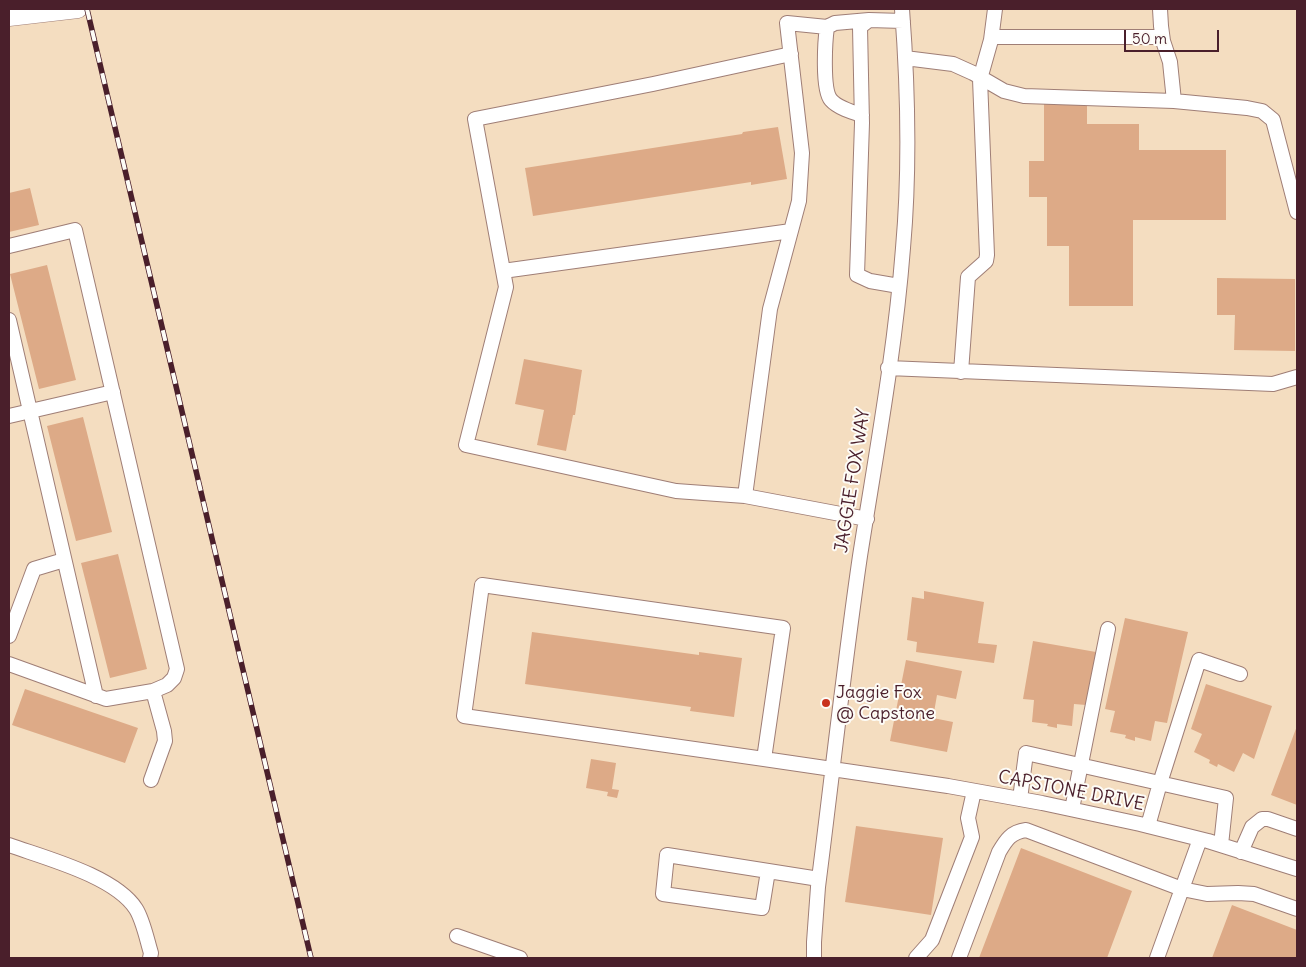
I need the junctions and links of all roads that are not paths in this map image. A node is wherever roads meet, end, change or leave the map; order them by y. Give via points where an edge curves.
1 (78, 9) edge
2 (995, 9) edge
3 (1160, 9) edge
4 (902, 15) edge
5 (16, 16) edge
6 (869, 20) junction
7 (827, 27) junction
8 (1162, 36) junction
9 (992, 37) junction
10 (790, 54) junction
11 (905, 58) junction
12 (980, 79) junction
13 (1174, 101) junction
14 (862, 115) junction
15 (1297, 212) edge
16 (791, 230) junction
17 (9, 246) edge
18 (503, 271) junction
19 (899, 286) junction
20 (9, 320) edge
21 (888, 368) junction
22 (961, 372) junction
23 (1297, 377) edge
24 (113, 392) junction
25 (30, 412) junction
26 (9, 416) edge
27 (745, 496) junction
28 (866, 519) junction
29 (64, 560) junction
30 (1108, 629) dead end
31 (9, 636) edge
32 (9, 664) edge
33 (1240, 674) dead end
34 (153, 691) junction
35 (96, 696) junction
36 (764, 759) junction
37 (1082, 765) junction
38 (833, 770) junction
39 (150, 780) dead end
40 (1160, 783) junction
41 (974, 791) junction
42 (1020, 799) junction
43 (1072, 809) junction
44 (1148, 826) junction
45 (1297, 829) edge
46 (1200, 839) junction
47 (9, 845) edge
48 (1221, 845) junction
49 (1241, 852) junction
50 (1297, 869) edge
51 (768, 871) junction
52 (819, 879) junction
53 (1182, 889) junction
54 (1297, 910) edge
55 (457, 936) dead end
56 (150, 958) edge
57 (520, 958) edge
58 (814, 958) edge
59 (916, 958) edge
60 (958, 958) edge
61 (1157, 958) edge

1 - 5 main road
2 - 9 street
3 - 8 street
4 - 6 street
4 - 11 street, JAGGIE FOX WAY
6 - 7 street via 835,23
6 - 14 street via 860,27
7 - 10 street via 787,23
7 - 14 street via 825,72 829,98
8 - 9 street
8 - 13 street via 1170,62
9 - 12 street
10 - 16 street via 802,153 799,201
10 - 18 street via 475,119
11 - 12 street via 953,64
11 - 19 street, JAGGIE FOX WAY via 907,193
12 - 13 street via 1004,92 1024,96
12 - 22 street via 987,255 986,261 968,277
13 - 15 street via 1247,108 1262,111 1273,120
14 - 19 street via 858,274 870,281
16 - 18 street
16 - 27 street via 770,308
17 - 24 street via 75,230
18 - 27 street via 506,287 466,445 676,491
19 - 21 street, JAGGIE FOX WAY
20 - 25 street
21 - 22 street
21 - 28 street, JAGGIE FOX WAY
22 - 23 street via 1273,384
24 - 25 street
24 - 34 street via 177,668 167,685
25 - 26 street
25 - 29 street
27 - 28 street
28 - 38 street, JAGGIE FOX WAY
29 - 31 street via 34,568
29 - 35 street
30 - 37 street
32 - 35 street
33 - 40 street via 1199,660
34 - 35 street via 106,699
34 - 39 street via 165,741
36 - 36 street, CAPSTONE DRIVE via 783,628 482,585 464,716
36 - 38 street, CAPSTONE DRIVE
37 - 40 street
37 - 42 street via 1026,753
37 - 43 street
38 - 41 street, CAPSTONE DRIVE
38 - 52 street, JAGGIE FOX WAY
40 - 44 street
40 - 48 street via 1226,798
41 - 42 street, CAPSTONE DRIVE
41 - 59 street via 968,818 972,836 932,940
42 - 43 street, CAPSTONE DRIVE
43 - 44 street, CAPSTONE DRIVE
44 - 46 street, CAPSTONE DRIVE
45 - 49 street via 1262,819 1252,827
46 - 48 street, CAPSTONE DRIVE
46 - 53 street
47 - 56 street via 99,879 120,892 136,910
48 - 49 street, CAPSTONE DRIVE
49 - 50 street, CAPSTONE DRIVE
51 - 51 street via 667,855 663,894 762,908
51 - 52 street
52 - 58 street, JAGGIE FOX WAY
53 - 54 street via 1207,894 1254,894
53 - 60 street via 1037,833 1018,831 1005,841 999,852
53 - 61 street
55 - 57 street

